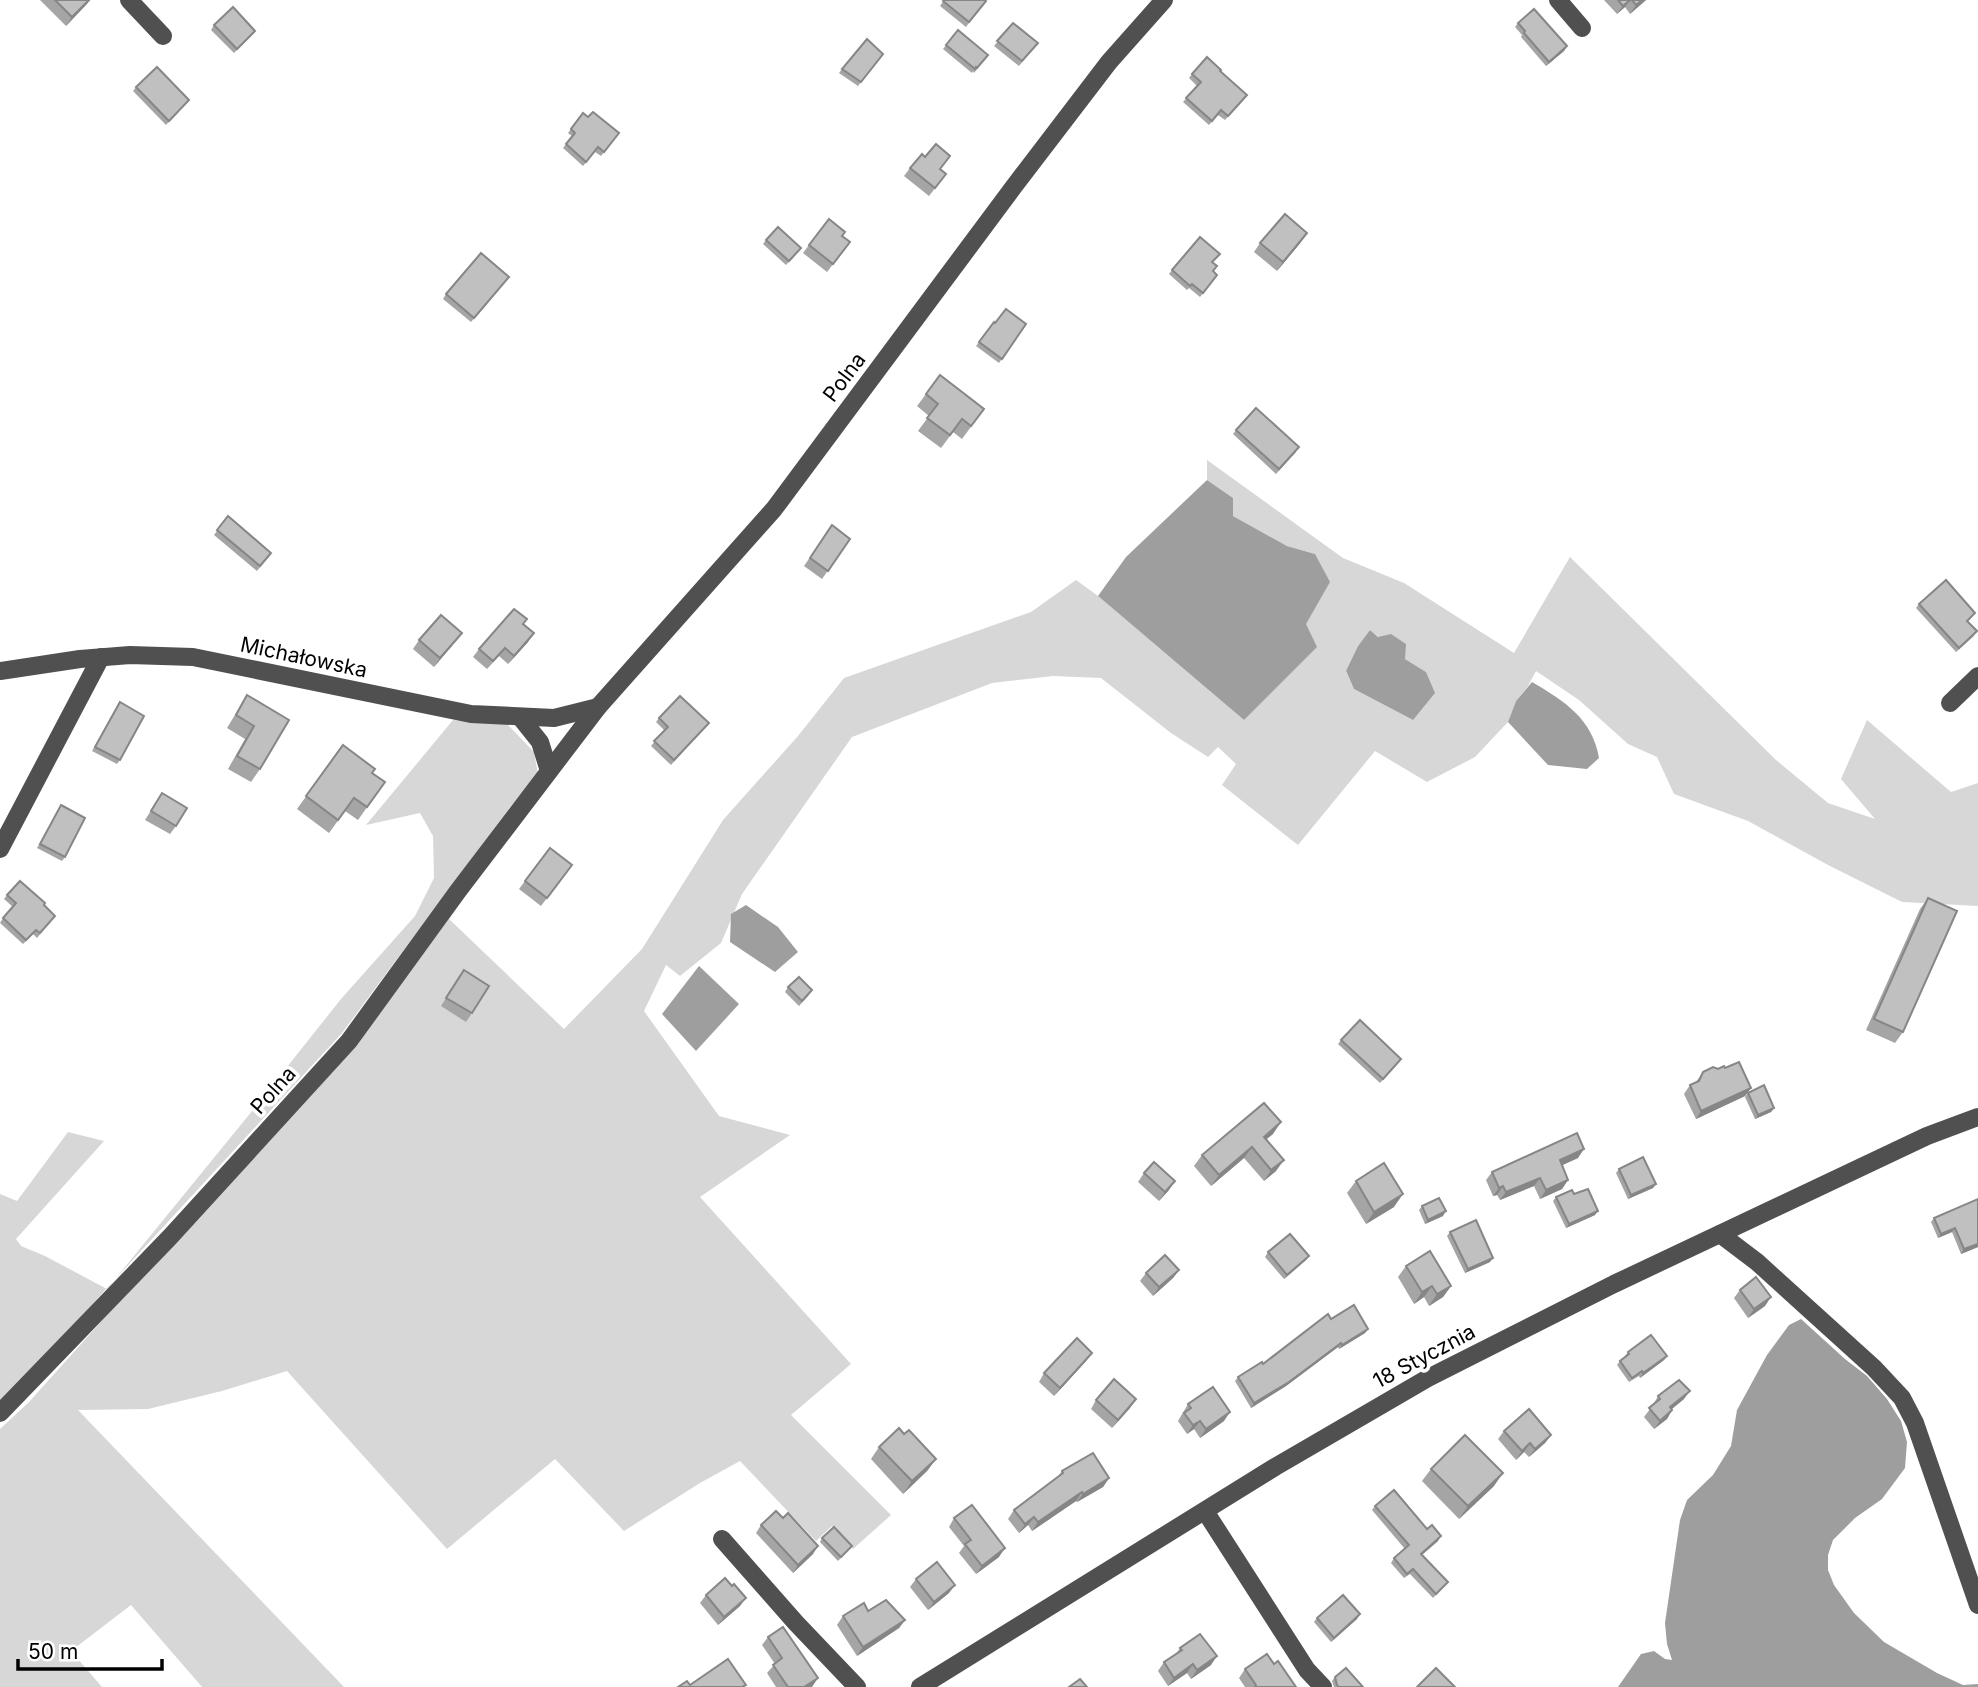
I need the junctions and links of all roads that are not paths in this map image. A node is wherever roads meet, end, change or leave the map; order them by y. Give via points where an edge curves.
1 (129, 0) edge
2 (1164, 0) edge
3 (1558, 0) edge
4 (1582, 28) dead end
5 (163, 36) dead end
6 (101, 657) junction
7 (0, 671) edge
8 (1978, 676) edge
9 (1950, 703) dead end
10 (598, 707) junction
11 (520, 717) junction
12 (549, 771) junction
13 (0, 849) edge
14 (1978, 1116) edge
15 (1720, 1234) junction
16 (0, 1413) edge
17 (1205, 1511) junction
18 (722, 1539) dead end
19 (1978, 1605) edge
20 (857, 1687) edge
21 (920, 1687) edge
22 (1323, 1687) edge

1 - 5 street
2 - 10 street, Polna via 1109,62 774,509
3 - 4 street
6 - 7 street, Michałowska
6 - 11 street, Michałowska via 193,657 471,714
6 - 13 street
8 - 9 street
10 - 11 street, Michałowska via 554,718
10 - 12 street, Polna
11 - 12 street via 540,742
12 - 16 street, Polna via 349,1041 170,1237
14 - 15 street, 18 Stycznia
15 - 17 street, 18 Stycznia via 1427,1378
15 - 19 street via 1865,1359 1902,1398 1915,1423
17 - 21 street, 18 Stycznia
17 - 22 street via 1307,1671
18 - 20 street

